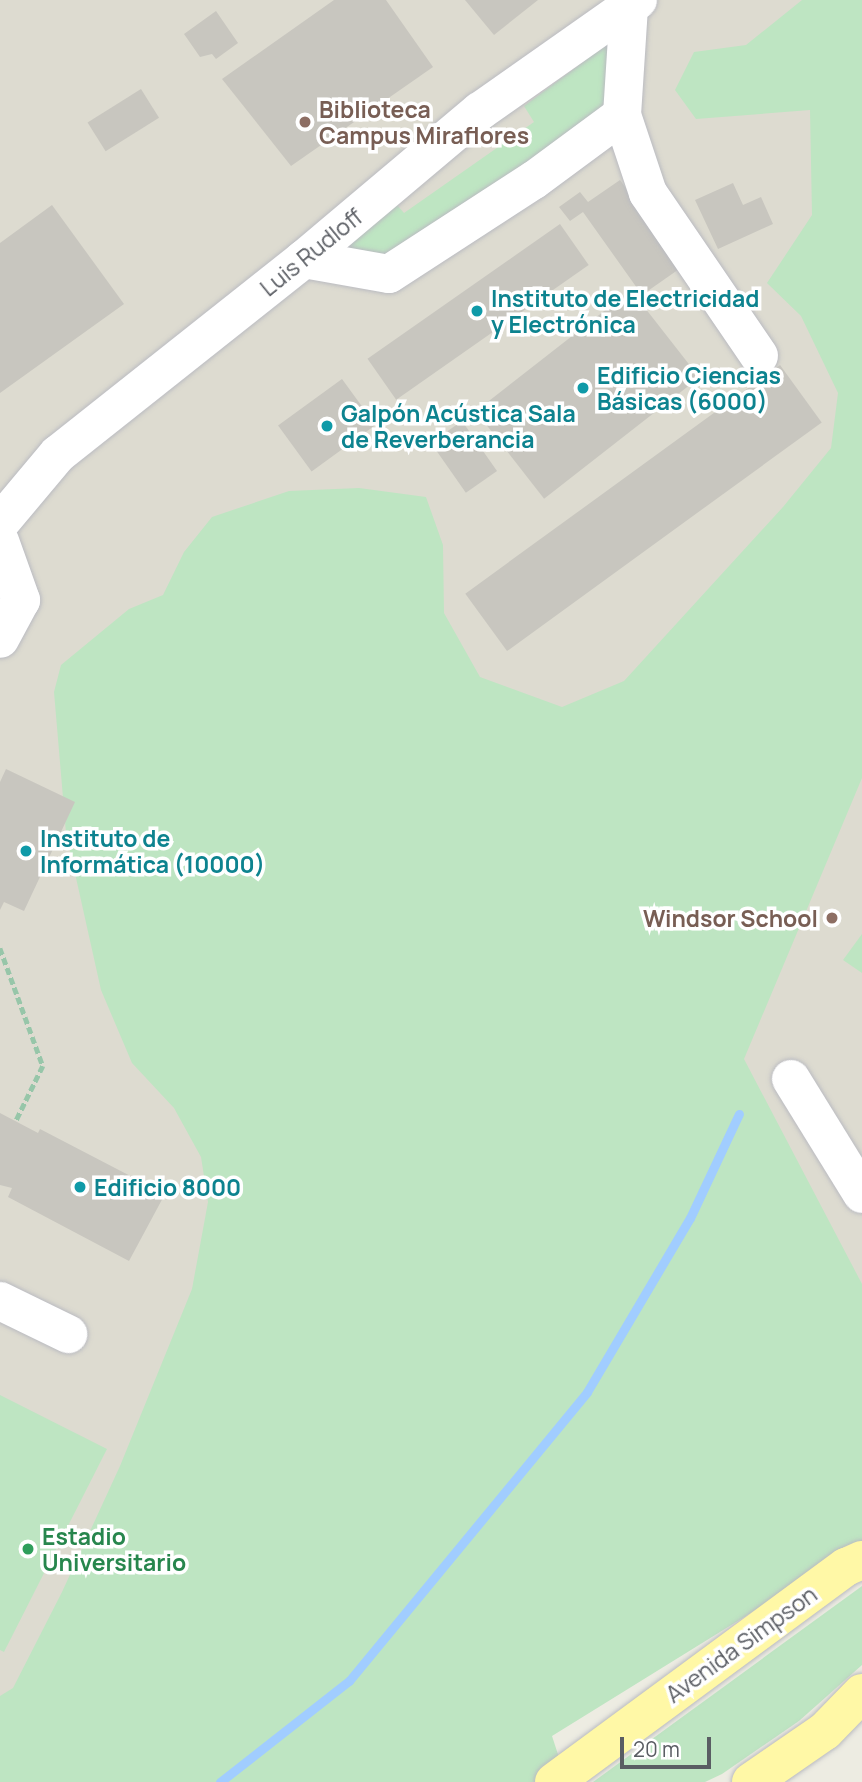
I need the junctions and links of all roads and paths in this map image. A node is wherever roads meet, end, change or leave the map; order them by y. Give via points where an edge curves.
1 (634, 3) edge
2 (622, 115) junction
3 (304, 260) junction
4 (759, 356) dead end
5 (0, 523) edge
6 (0, 541) edge
7 (0, 639) edge
8 (0, 948) edge
9 (791, 1079) dead end
10 (16, 1122) dead end
11 (862, 1194) edge
12 (0, 1301) edge
13 (68, 1334) dead end
14 (862, 1560) edge
15 (862, 1693) edge
16 (554, 1782) edge
17 (751, 1782) edge

1 - 2 street
1 - 3 street, Luis Rudloff via 480,111
2 - 3 street via 534,180 389,274
2 - 4 street via 648,193
3 - 5 street, Luis Rudloff via 58,454
6 - 7 street via 21,600
8 - 10 path via 43,1066
9 - 11 street
12 - 13 street
14 - 16 main road, Avenida Simpson via 846,1567
15 - 17 main road via 825,1731

